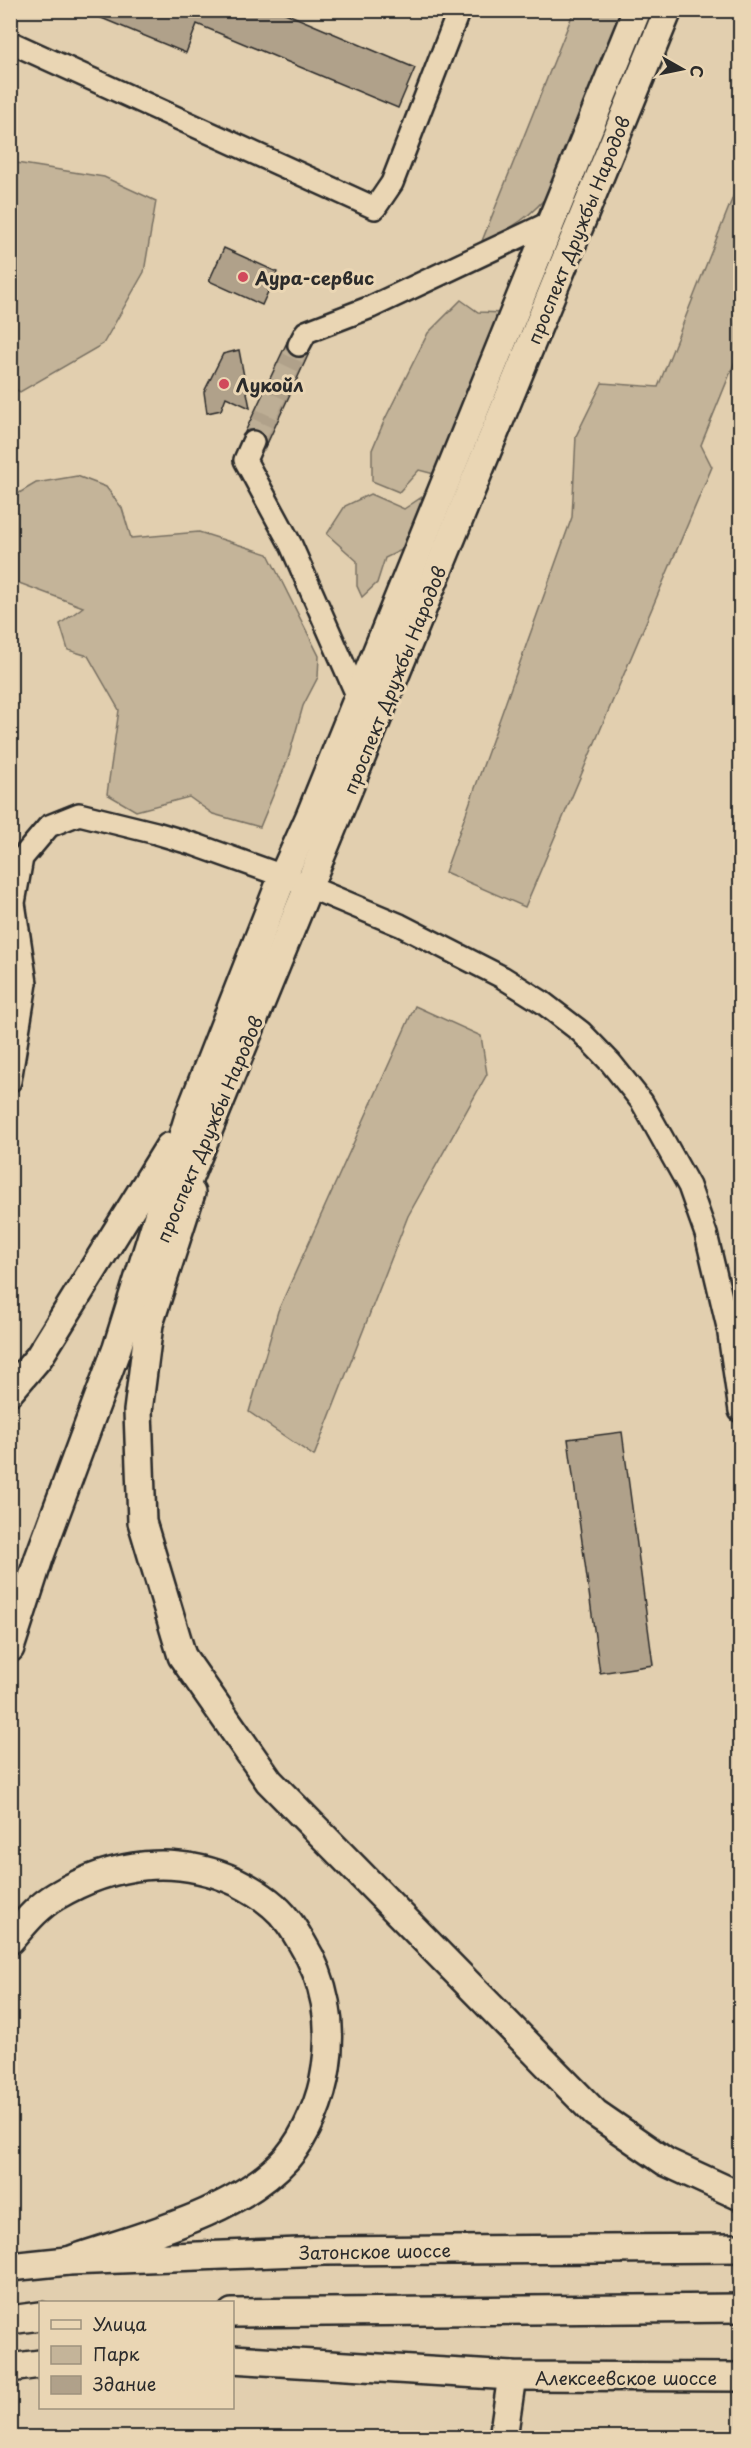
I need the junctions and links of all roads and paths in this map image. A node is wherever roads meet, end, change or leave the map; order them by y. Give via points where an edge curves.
1 (459, 10) edge
2 (638, 10) edge
3 (668, 10) edge
4 (10, 42) edge
5 (553, 220) junction
6 (299, 345) tunnel mouth
7 (254, 442) tunnel mouth
8 (357, 695) junction
9 (283, 876) junction
10 (308, 886) junction
11 (10, 1081) edge
12 (202, 1118) junction
13 (10, 1391) edge
14 (741, 1411) edge
15 (10, 1647) edge
16 (10, 1940) edge
17 (741, 2196) edge
18 (741, 2248) edge
19 (68, 2261) junction
20 (10, 2267) edge
21 (741, 2308) edge
22 (234, 2313) edge
23 (39, 2316) edge
24 (10, 2320) edge
25 (234, 2360) edge
26 (39, 2364) edge
27 (10, 2368) edge
28 (512, 2376) junction
29 (741, 2377) edge
30 (502, 2438) edge

1 - 4 street via 392,183 375,208
2 - 5 main road, проспект Дружбы Народов
3 - 10 main road, проспект Дружбы Народов
5 - 6 street via 371,307 306,332
5 - 8 main road, проспект Дружбы Народов
7 - 8 street via 245,460 291,545
8 - 9 main road, проспект Дружбы Народов
9 - 10 street
9 - 11 street via 196,845 79,814 49,826 22,858 14,903 26,982
9 - 12 main road, проспект Дружбы Народов
10 - 12 main road, проспект Дружбы Народов
10 - 14 street via 400,925 502,976 581,1032 610,1063 642,1102 689,1186 706,1234 728,1327
12 - 13 main road via 39,1357
12 - 15 main road, проспект Дружбы Народов via 39,1558
12 - 17 main road via 149,1324 138,1411 142,1522 182,1656 269,1781 595,2113 666,2162
16 - 19 main road via 54,1897 87,1880 154,1864 187,1865 254,1890 286,1918 315,1964 326,2002 330,2046 324,2085 311,2119 287,2158 254,2186 206,2213
18 - 19 main road, Затонское шоссе via 325,2251
19 - 20 main road, Затонское шоссе
21 - 22 main road
23 - 24 main road
25 - 28 main road, Алексеевское шоссе
26 - 27 main road
28 - 29 main road, Алексеевское шоссе
28 - 30 main road

